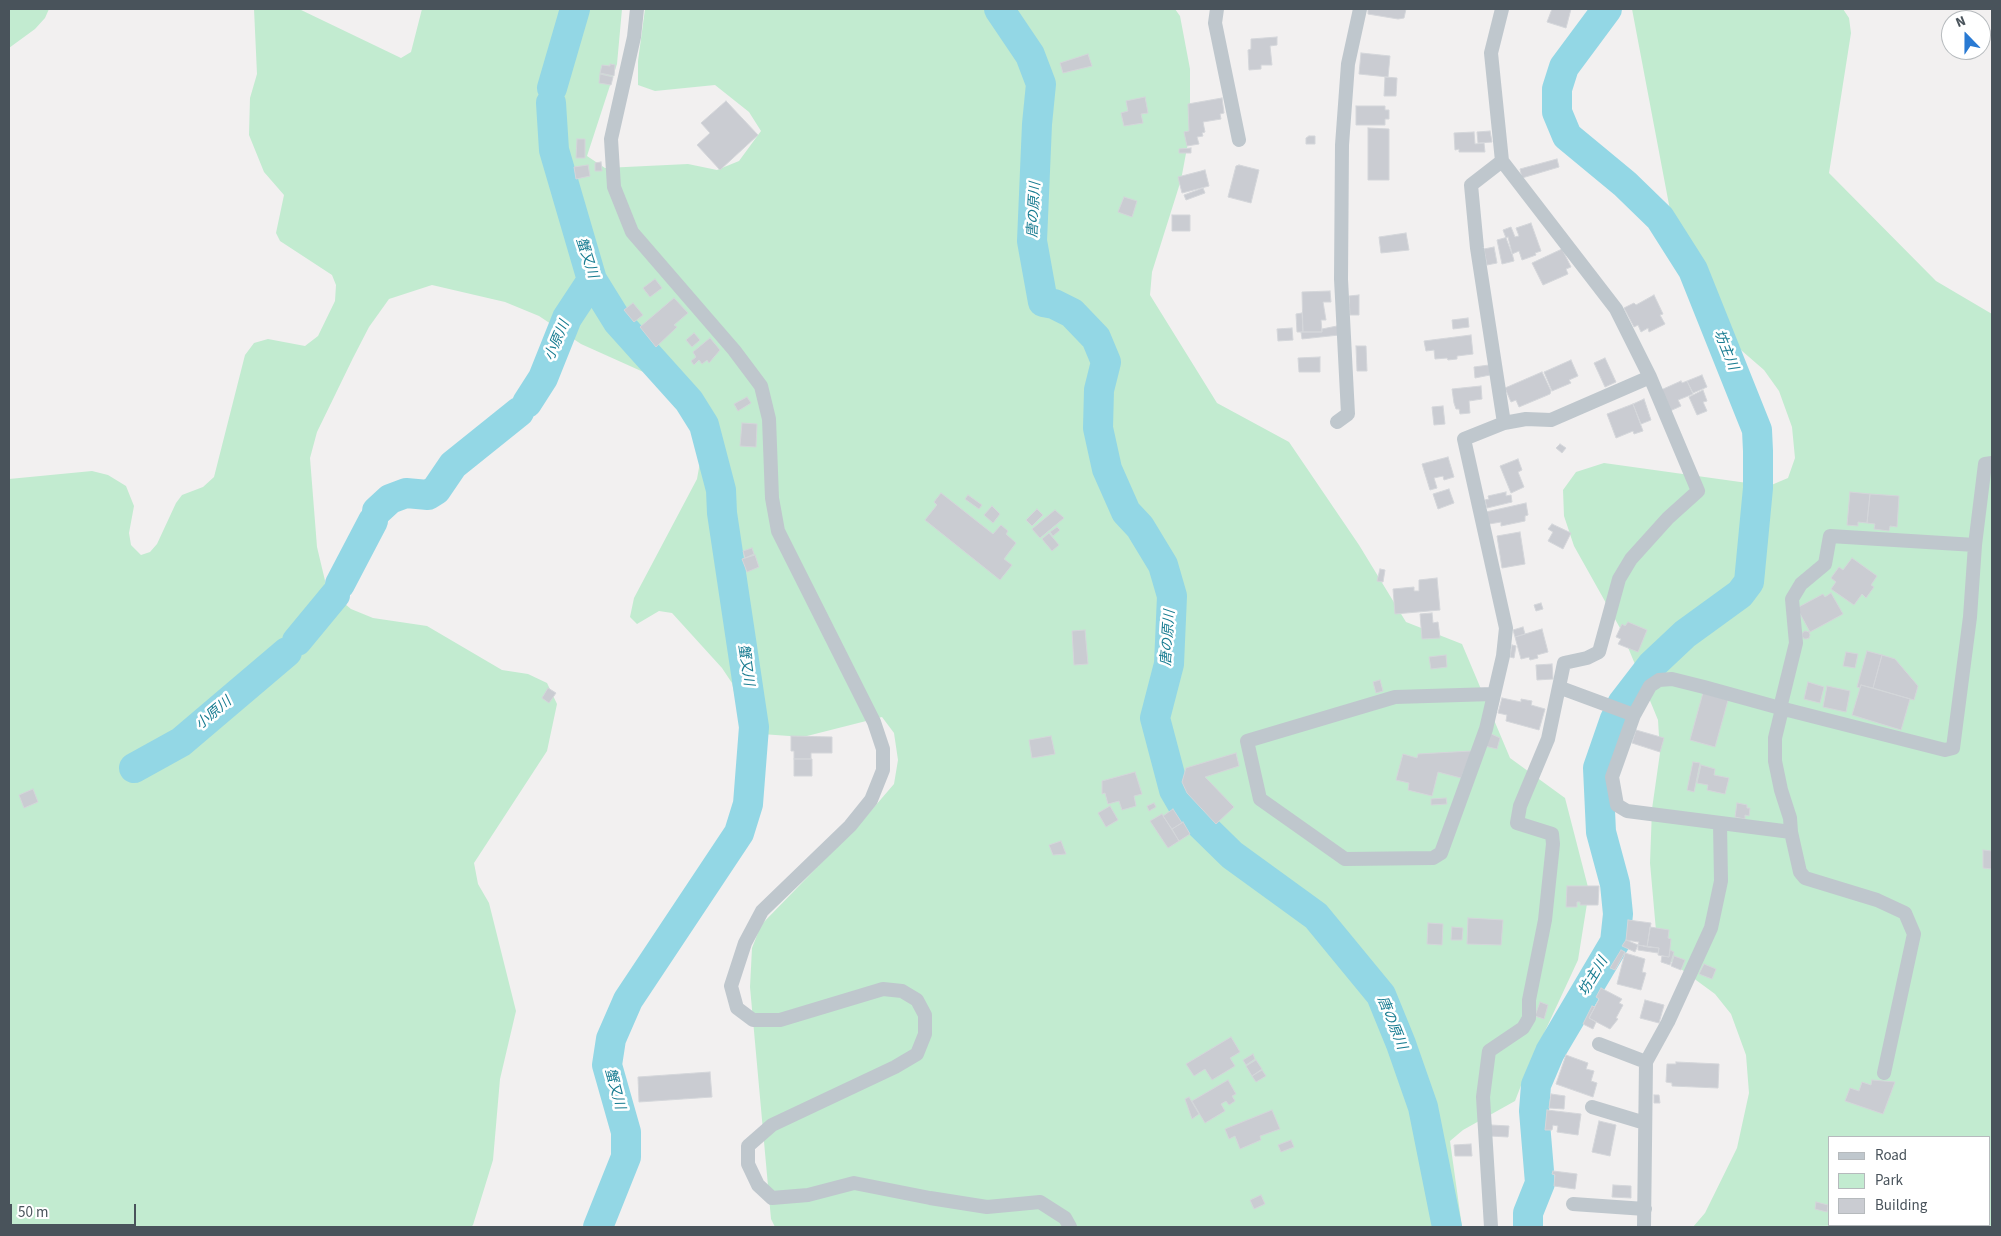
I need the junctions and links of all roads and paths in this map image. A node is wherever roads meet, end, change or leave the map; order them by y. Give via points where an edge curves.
1 (637, 9) edge
2 (1217, 9) edge
3 (1360, 9) edge
4 (1502, 9) edge
5 (1239, 140) dead end
6 (1502, 161) junction
7 (1650, 377) junction
8 (1337, 422) dead end
9 (1504, 423) junction
10 (1992, 463) edge
11 (1975, 545) junction
12 (1561, 688) junction
13 (1493, 694) junction
14 (1781, 708) junction
15 (1634, 715) junction
16 (1720, 824) junction
17 (1791, 832) junction
18 (1599, 1044) dead end
19 (1646, 1062) junction
20 (1884, 1073) dead end
21 (1592, 1108) dead end
22 (1645, 1123) junction
23 (1573, 1204) dead end
24 (1645, 1209) junction
25 (1070, 1227) edge
26 (1491, 1227) edge
27 (1644, 1227) edge

1 - 25 street via 634,37 611,139 614,187 632,232 761,386 769,420 772,498 778,531 874,722 883,749 883,770 871,800 850,826 762,911 745,942 731,986 737,1008 753,1020 780,1020 883,989 902,991 917,1000 925,1015 925,1034 917,1054 772,1125 748,1146 748,1164 758,1184 772,1198 808,1195 854,1183 987,1207 1040,1202 1064,1218
2 - 5 street via 1215,23
3 - 8 street via 1348,64 1342,146 1341,279 1348,414
4 - 6 street via 1491,52
6 - 7 street via 1616,310
6 - 9 street via 1470,185
7 - 9 street via 1551,420 1526,419
7 - 12 street via 1698,490 1631,560 1619,579 1599,652 1564,663
9 - 13 street via 1464,439 1506,628
10 - 11 street via 1986,464
11 - 14 street via 1830,536 1825,564 1801,584 1792,599 1796,643
11 - 14 street via 1954,748 1945,750
12 - 15 street
12 - 26 street via 1548,739 1516,823 1552,834 1554,844 1528,1018 1523,1028 1489,1051 1483,1097
13 - 13 street via 1486,729 1441,853 1433,858 1345,859 1260,799 1246,741 1395,697
14 - 15 street via 1672,680 1659,680 1650,686
14 - 17 street via 1775,762
15 - 16 street via 1612,777 1617,805 1627,811
16 - 17 street
16 - 19 street via 1721,881 1711,928
17 - 20 street via 1800,872 1805,878 1877,900 1905,913 1914,934
18 - 19 street
19 - 22 street
21 - 22 street
22 - 24 street
23 - 24 street
24 - 27 street

